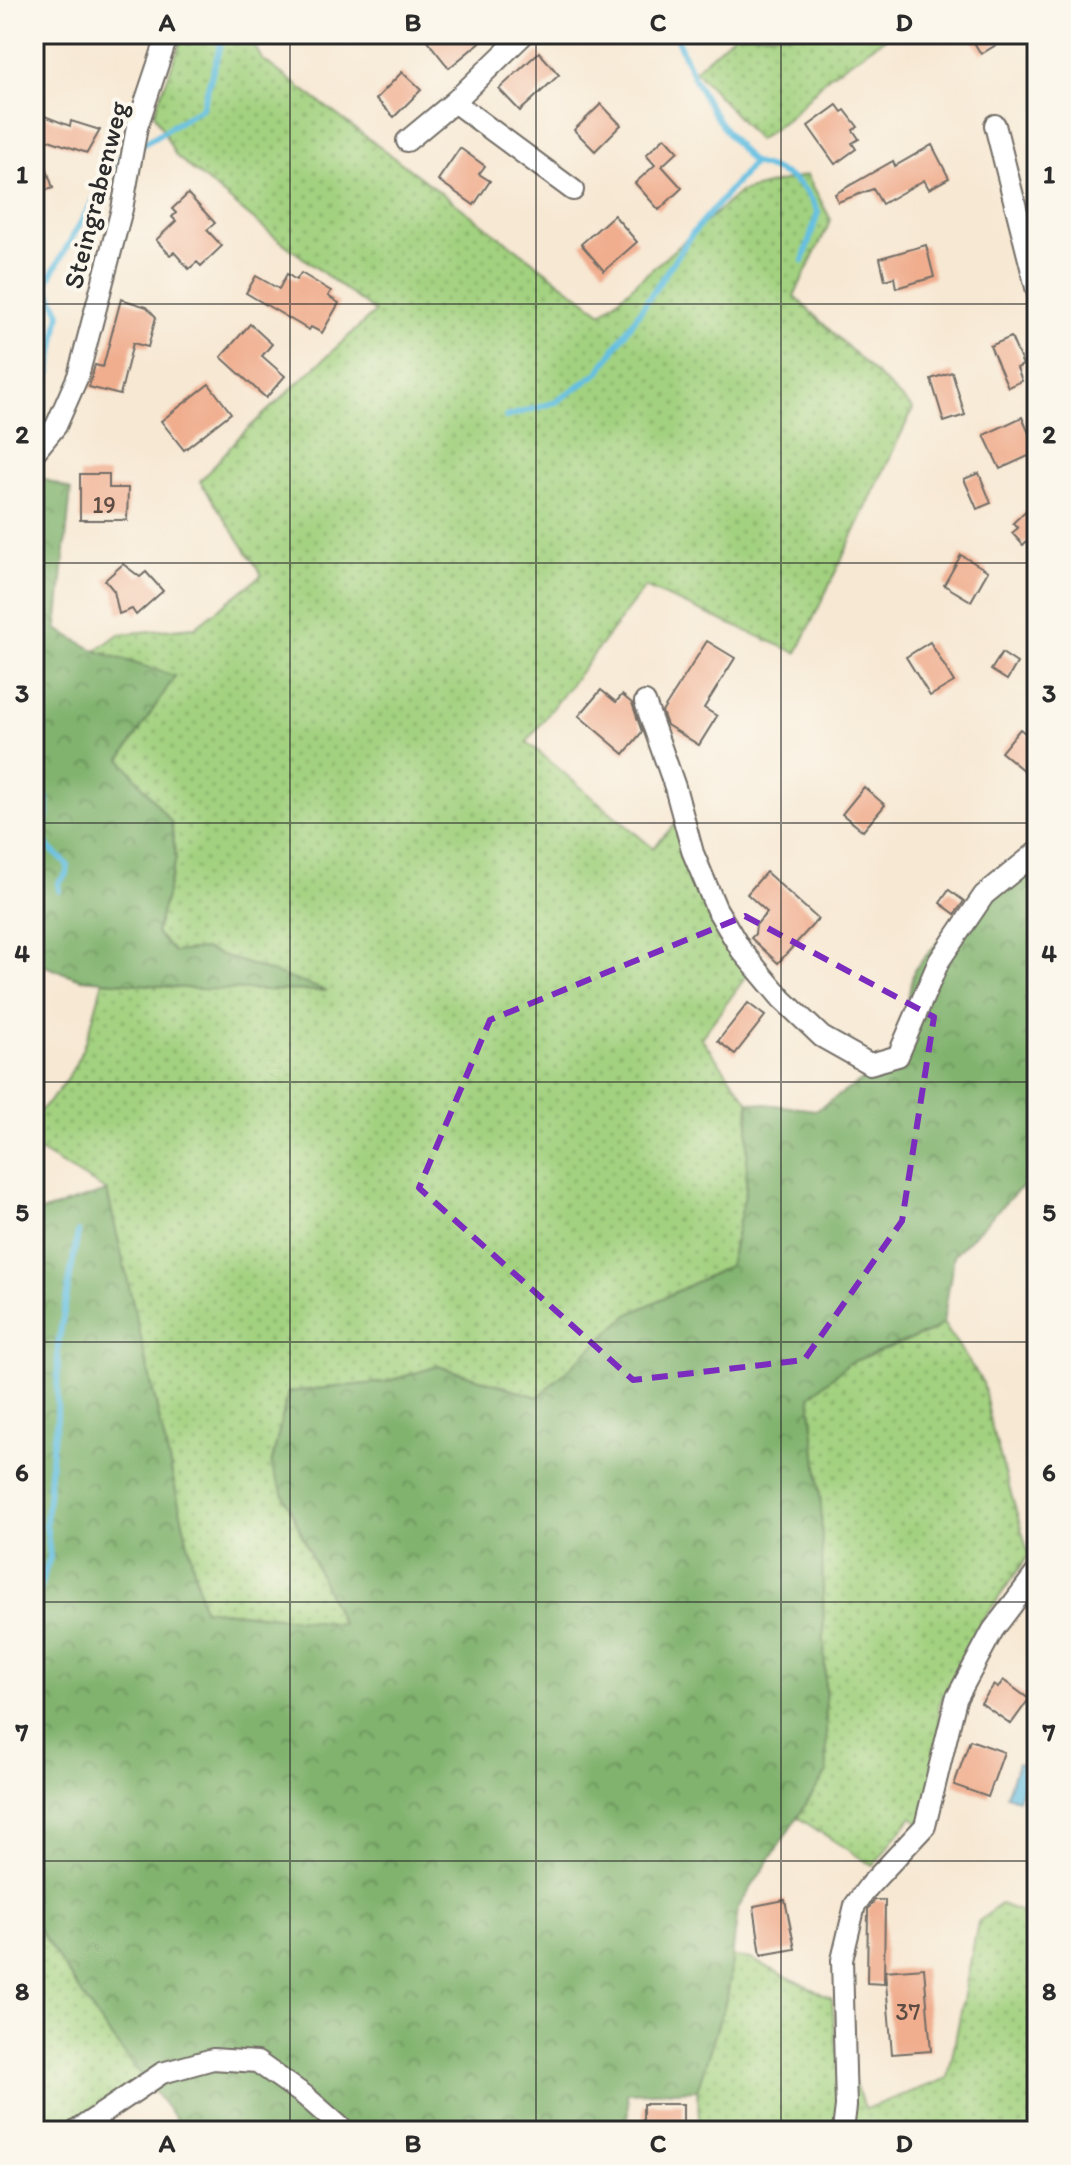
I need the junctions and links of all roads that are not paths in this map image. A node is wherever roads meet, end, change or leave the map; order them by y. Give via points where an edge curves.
1 (168, 34) edge
2 (524, 34) edge
3 (454, 102) junction
4 (995, 125) dead end
5 (407, 141) dead end
6 (573, 190) dead end
7 (1037, 291) edge
8 (34, 453) edge
9 (645, 702) dead end
10 (1037, 852) edge
11 (1037, 1572) edge
12 (76, 2131) edge
13 (345, 2131) edge
14 (843, 2131) edge

1 - 8 street, Steingrabenweg via 132,152 78,376 56,426
2 - 3 street
3 - 5 street
3 - 6 street
4 - 7 street
9 - 10 street via 693,853 741,950 822,1037 870,1064 898,1056 939,961 984,895
11 - 14 street via 993,1630 956,1699 925,1826 855,1905 842,1960
12 - 13 street via 162,2073 213,2059 257,2062

